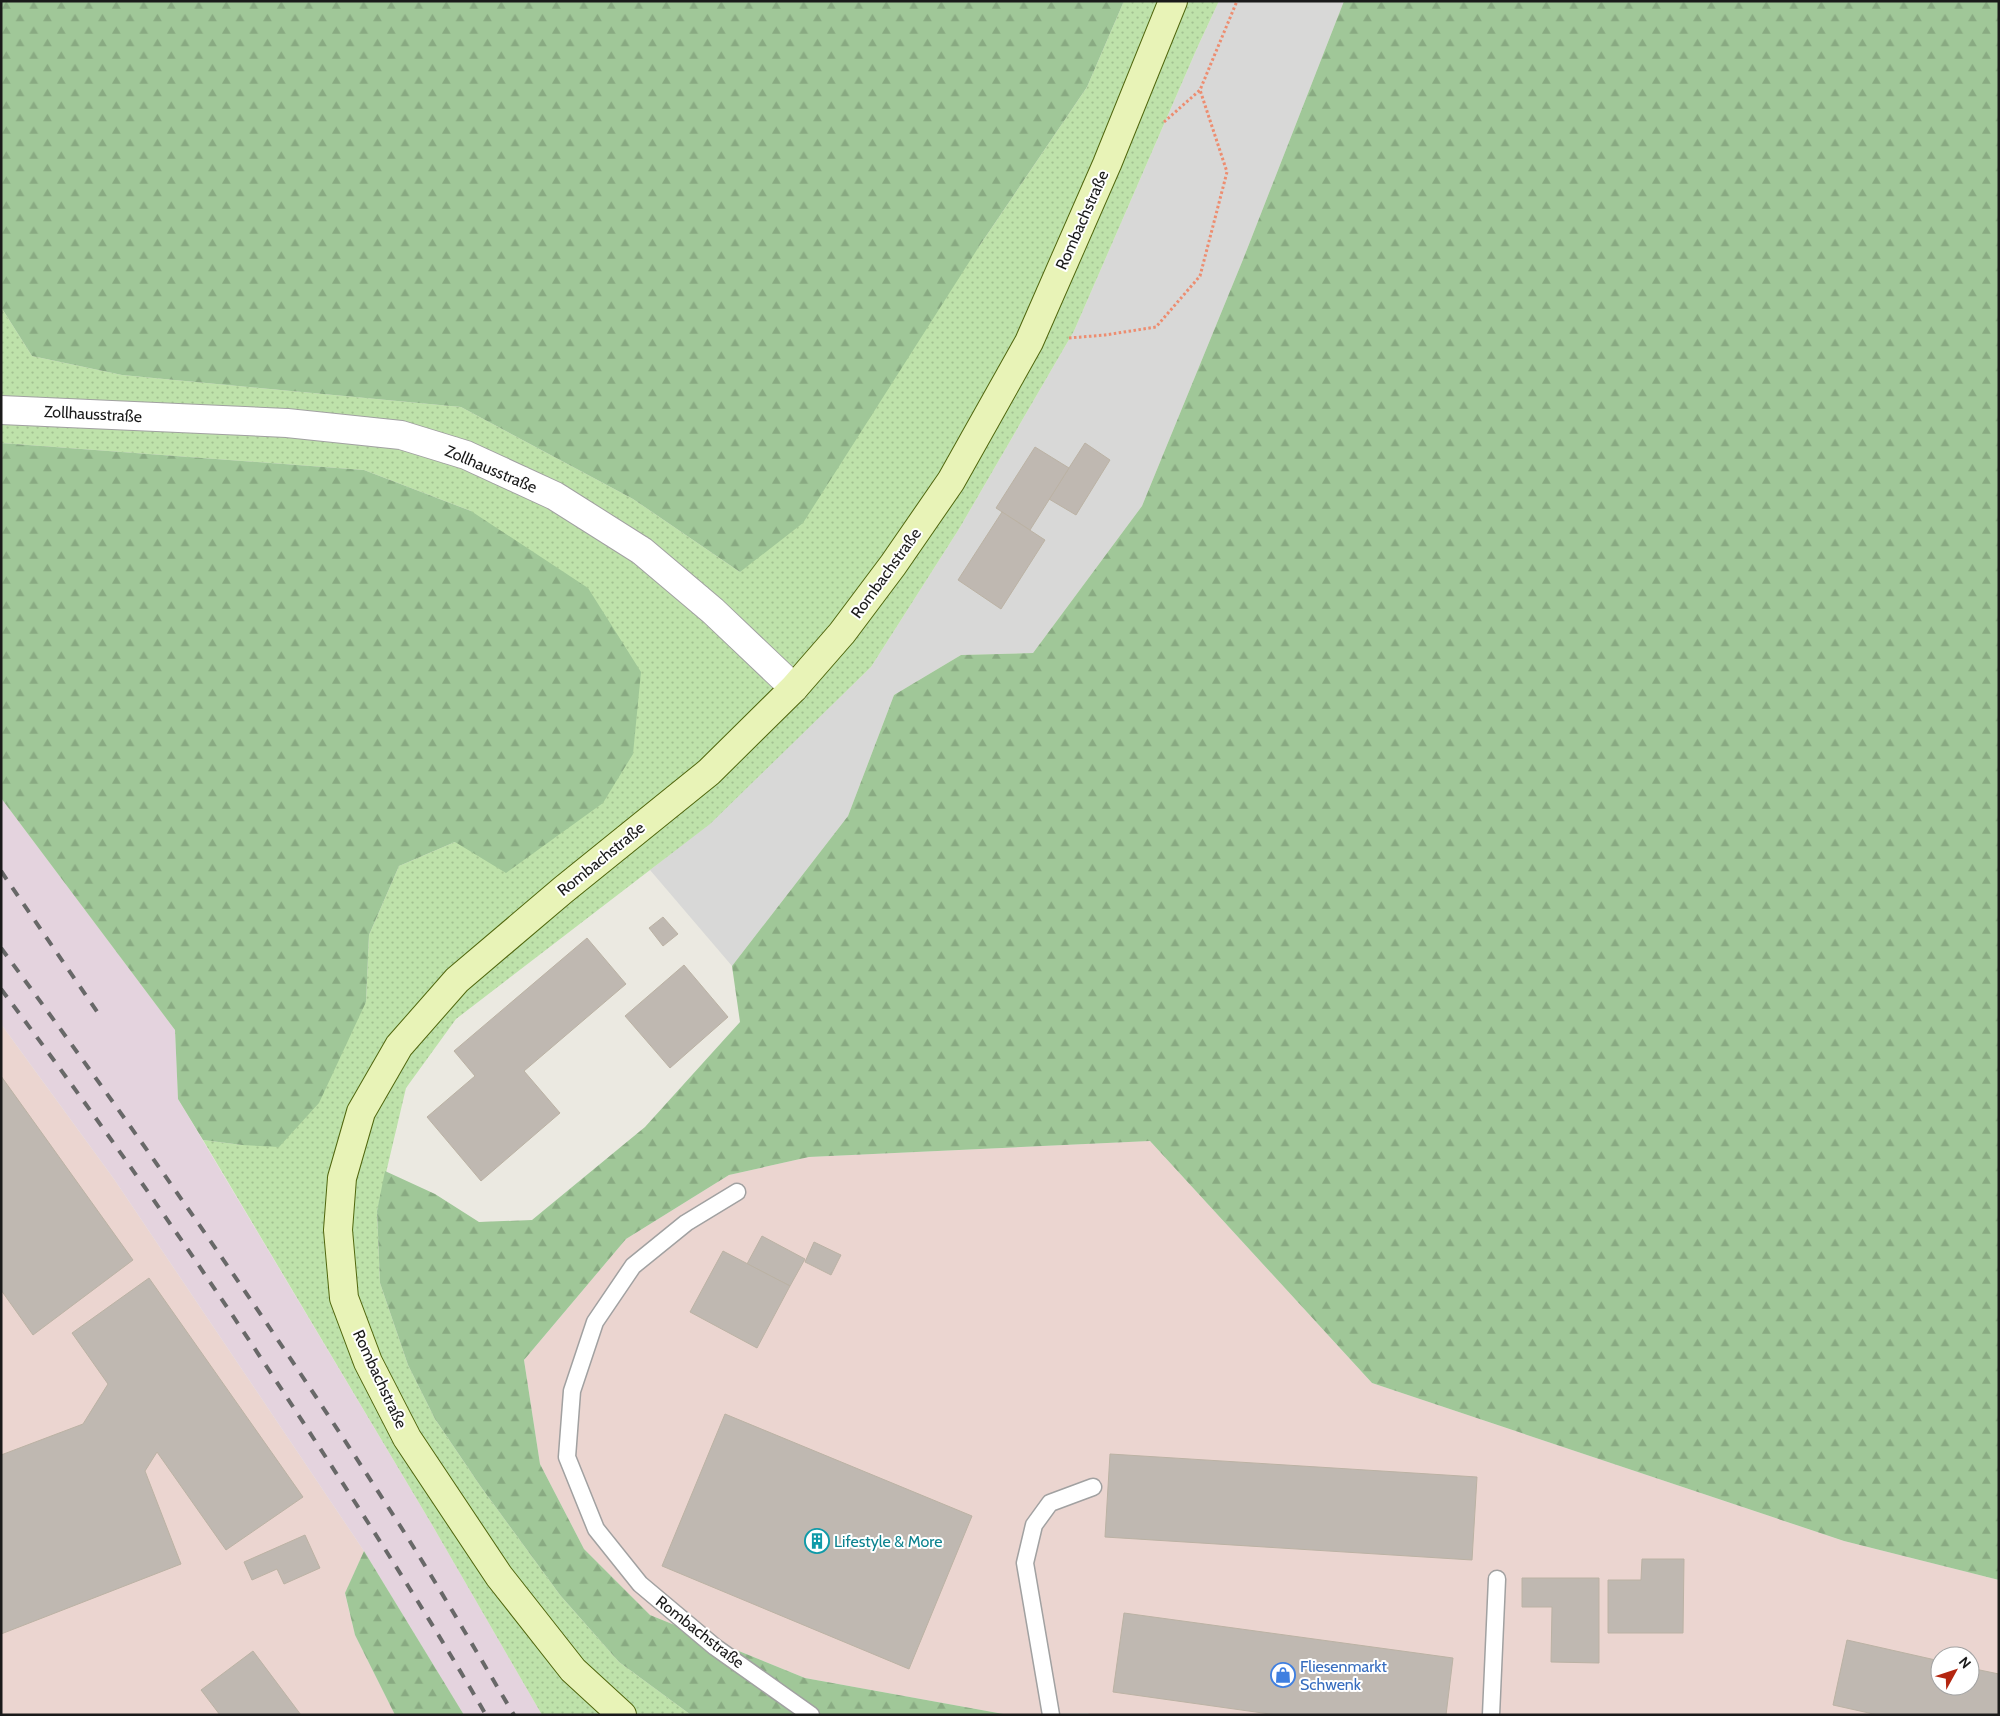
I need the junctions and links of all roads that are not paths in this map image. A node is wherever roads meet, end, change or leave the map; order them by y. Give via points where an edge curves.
1 (1172, 1) edge
2 (1, 410) edge
3 (794, 688) junction
4 (737, 1192) dead end
5 (1093, 1487) dead end
6 (1497, 1579) dead end
7 (622, 1715) edge
8 (811, 1715) edge
9 (1051, 1715) edge
10 (1491, 1715) edge

1 - 3 main road, Rombachstraße via 1029,342 951,481 842,633
2 - 3 street, Zollhausstraße via 287,423 401,435 466,455 555,496 642,551 713,611
3 - 7 main road, Rombachstraße via 709,772 456,980 399,1046 361,1112 342,1178 338,1230 344,1298 368,1362 403,1429 498,1576 573,1670
4 - 8 lane, Rombachstraße via 686,1223 633,1266 595,1322 572,1391 567,1457 596,1529 640,1584 715,1647
5 - 9 lane via 1050,1503 1034,1525 1025,1563
6 - 10 lane

